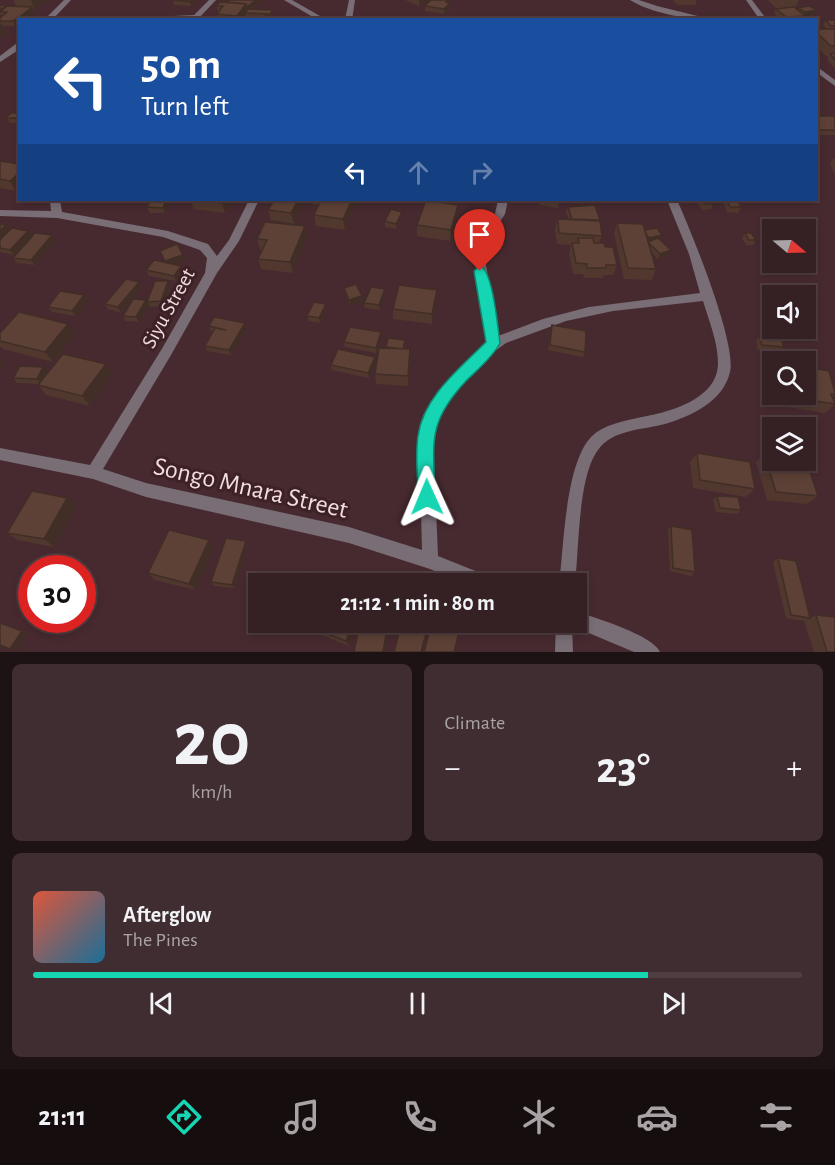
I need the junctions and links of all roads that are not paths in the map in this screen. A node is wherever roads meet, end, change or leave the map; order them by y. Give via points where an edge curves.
1 (68, 0) edge
2 (213, 0) edge
3 (286, 0) edge
4 (352, 0) edge
5 (633, 0) edge
6 (749, 0) edge
7 (49, 18) edge
8 (194, 18) edge
9 (320, 18) edge
10 (348, 18) edge
11 (702, 18) edge
12 (762, 18) edge
13 (18, 46) edge
14 (0, 60) edge
15 (818, 70) edge
16 (835, 84) edge
17 (55, 201) edge
18 (254, 201) edge
19 (502, 201) edge
20 (672, 201) edge
21 (0, 213) edge
22 (57, 215) junction
23 (211, 273) junction
24 (708, 296) junction
25 (493, 343) junction
26 (0, 454) edge
27 (93, 472) junction
28 (430, 561) junction
29 (460, 573) edge
30 (568, 573) edge
31 (587, 623) edge
32 (564, 633) edge
33 (564, 652) edge
34 (651, 652) edge

1 - 7 street
2 - 8 street
3 - 9 street
4 - 10 street
5 - 11 street
6 - 12 street
13 - 14 street
15 - 16 street
17 - 22 street
18 - 23 street via 234,241
19 - 25 street via 500,214 479,253
20 - 24 street
21 - 22 street, Siyu Street
22 - 23 street, Siyu Street via 192,242 204,247 212,257
23 - 27 street, Siyu Street
24 - 25 street via 576,313 547,320
24 - 30 street via 722,343 723,374 713,391 692,408 611,430 592,446 581,471
25 - 28 street via 447,392 431,416 426,436
26 - 27 street, Songo Mnara Street
27 - 28 street, Songo Mnara Street via 146,490 349,535
28 - 29 street, Songo Mnara Street
31 - 34 street
32 - 33 street

